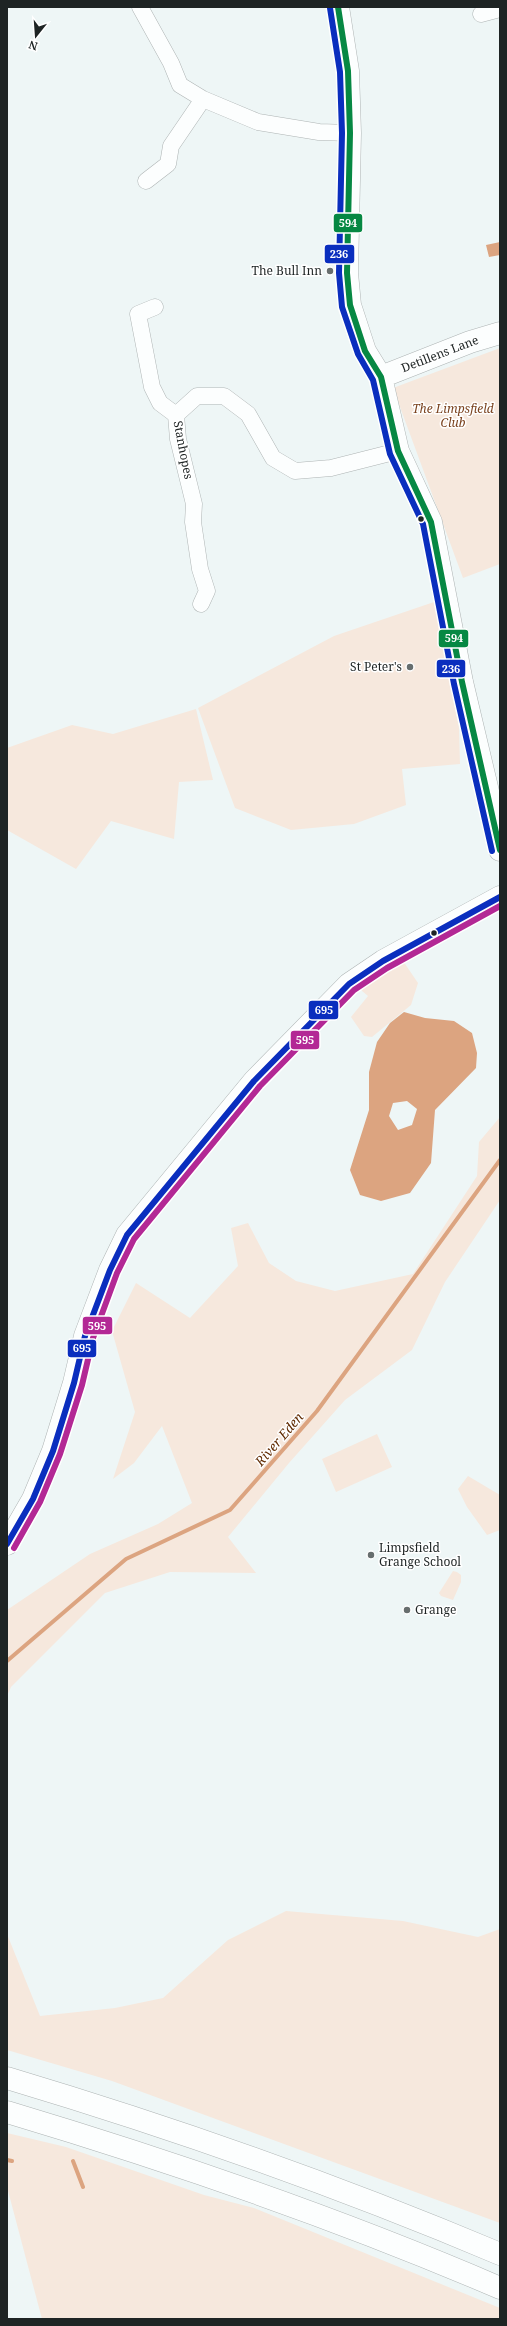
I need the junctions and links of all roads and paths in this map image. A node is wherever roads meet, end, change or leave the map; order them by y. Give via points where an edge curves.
1 (140, 7) edge
2 (338, 7) edge
3 (500, 9) edge
4 (481, 14) dead end
5 (203, 99) junction
6 (350, 133) junction
7 (146, 181) dead end
8 (155, 307) dead end
9 (500, 333) edge
10 (382, 377) junction
11 (176, 415) junction
12 (398, 451) junction
13 (202, 604) dead end
14 (500, 850) edge
15 (500, 897) edge
16 (7, 1544) edge
17 (7, 2078) edge
18 (7, 2112) edge
19 (500, 2254) edge
20 (500, 2288) edge

1 - 5 street via 171,63 180,85
2 - 6 main road via 348,72
3 - 4 street
5 - 6 street via 258,122 319,132
5 - 7 street via 170,146 168,164
6 - 10 main road via 347,274 350,305 364,351
8 - 11 street via 138,314 152,387 160,403
9 - 10 main road, Detillens Lane via 470,342
10 - 12 main road
11 - 12 street, Stanhopes via 197,396 224,396 248,414 273,458 295,471 331,468
11 - 13 street, Stanhopes via 178,439 194,504 193,522 200,569 207,591
12 - 14 main road via 431,522 462,682
15 - 16 main road via 407,947 349,984 254,1081 127,1235 110,1270 85,1336 74,1383 53,1451 33,1499
17 - 19 main road via 140,2118 276,2165
18 - 20 main road via 101,2140 282,2202

